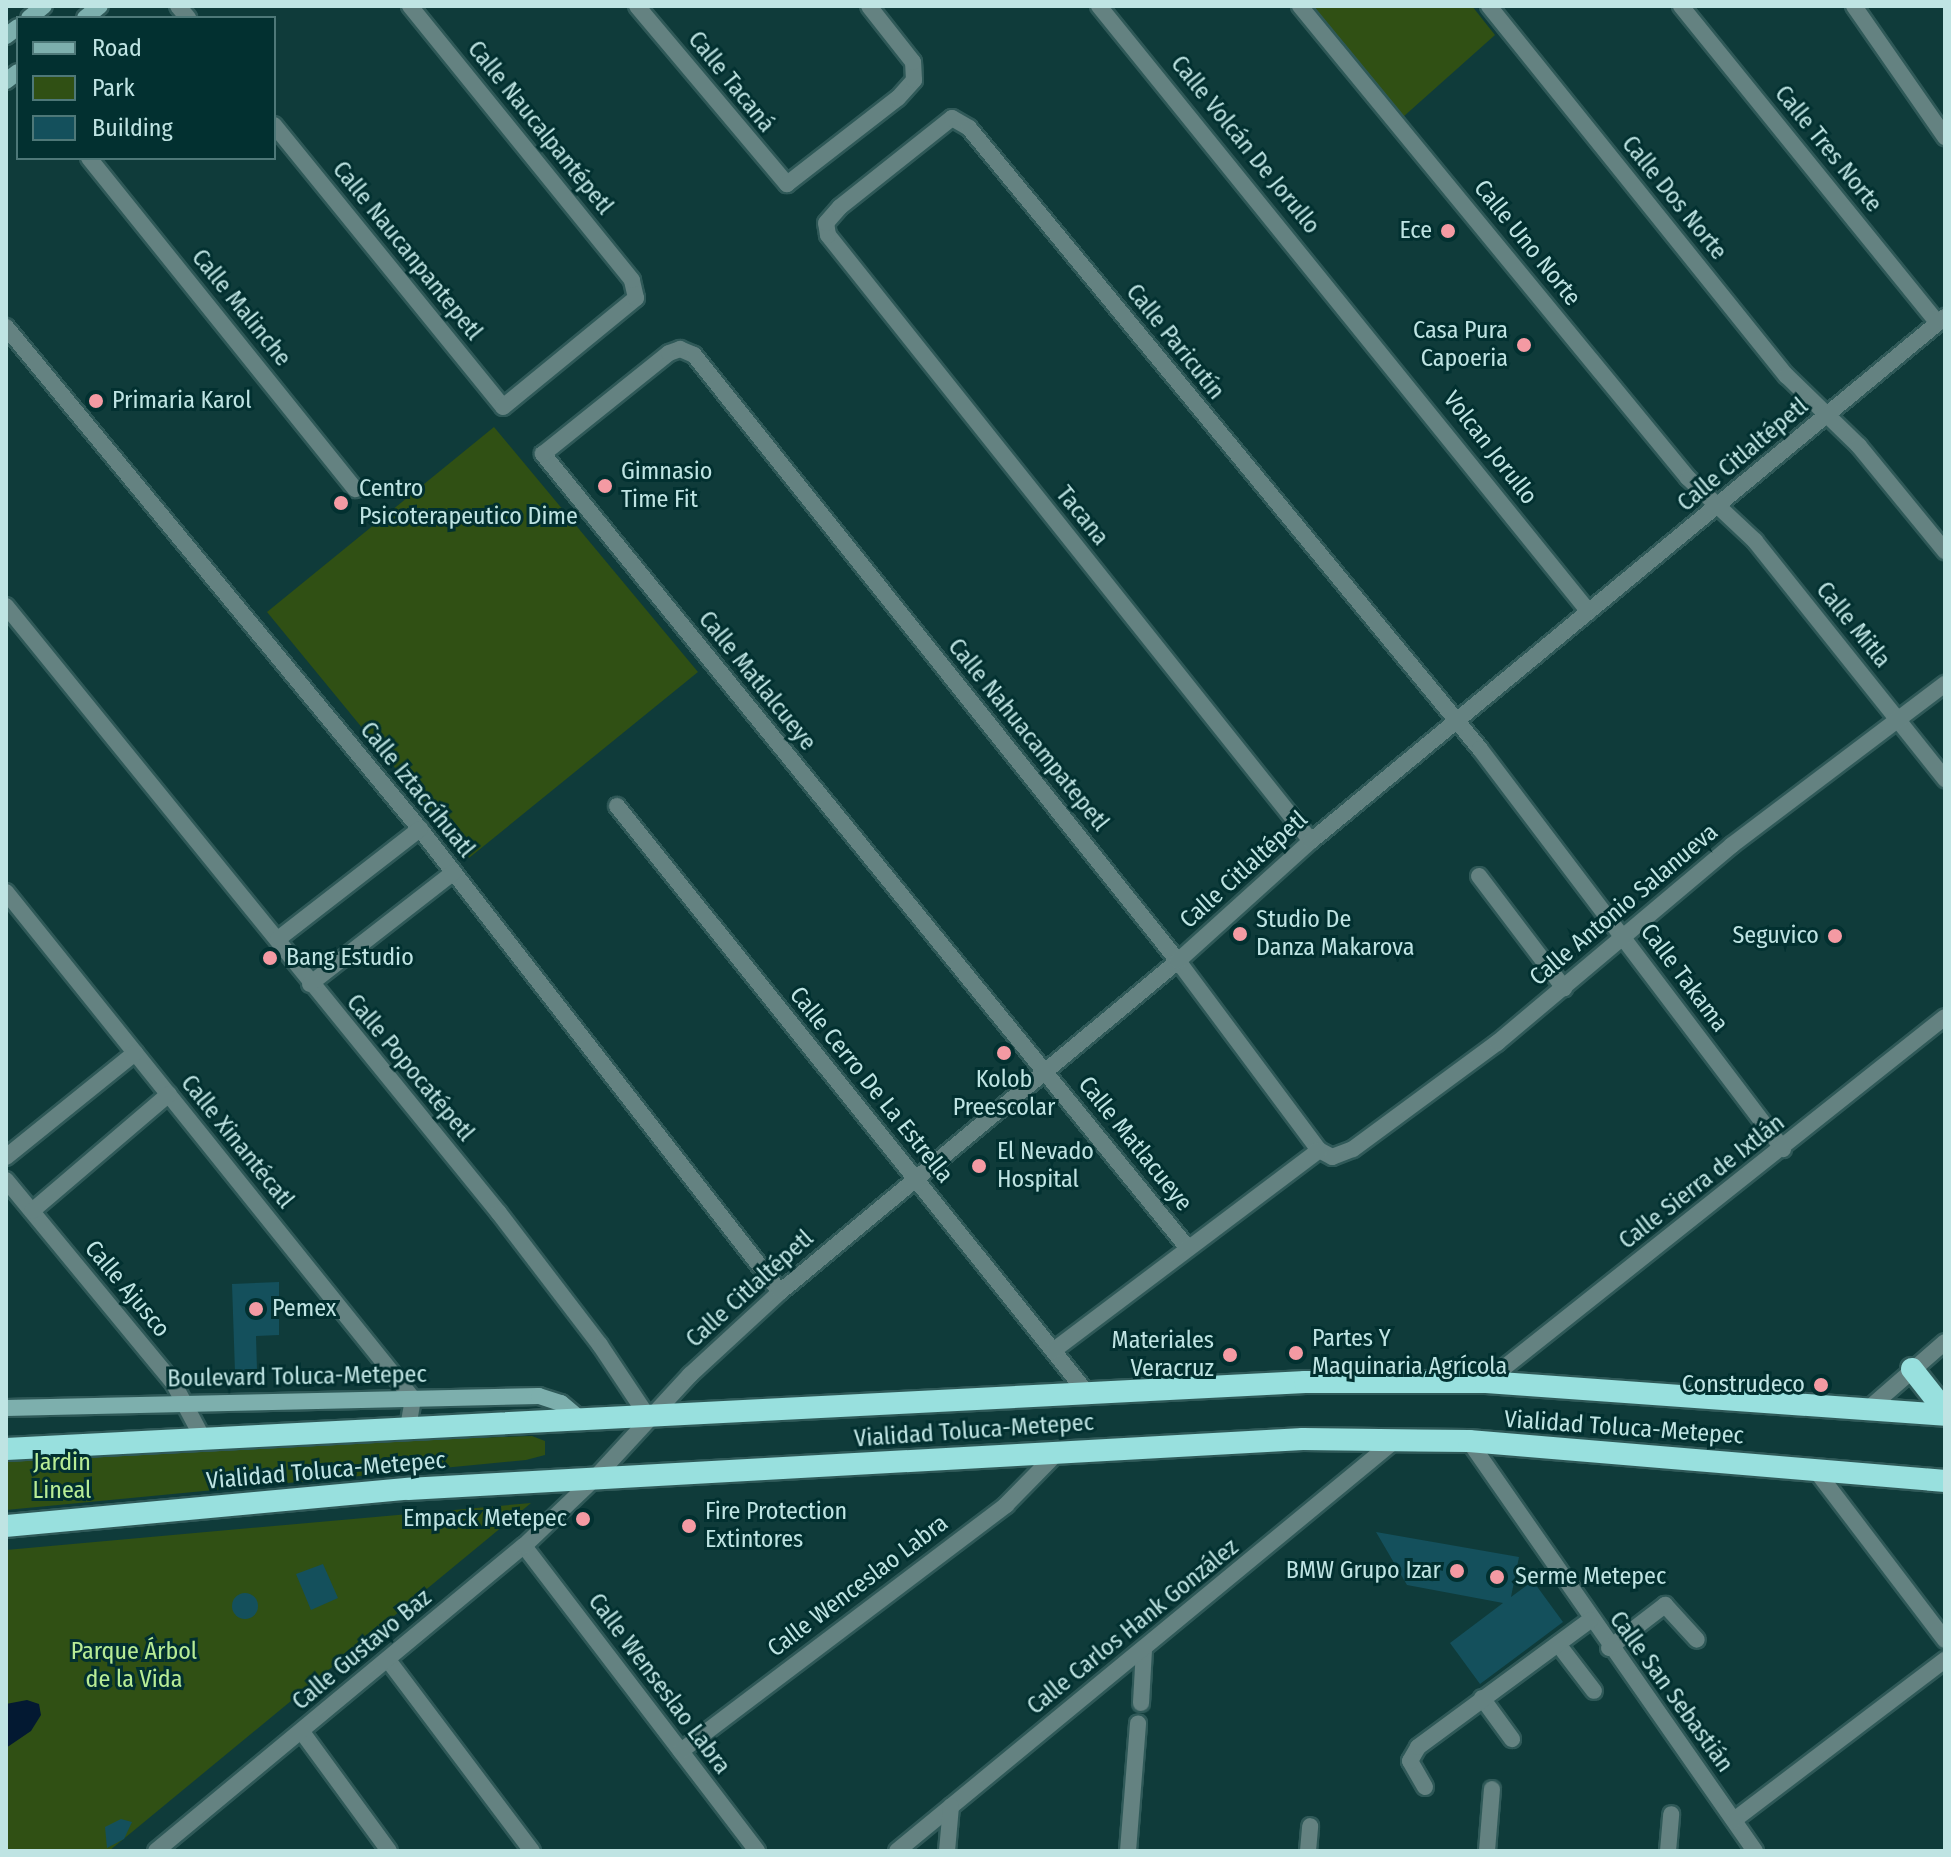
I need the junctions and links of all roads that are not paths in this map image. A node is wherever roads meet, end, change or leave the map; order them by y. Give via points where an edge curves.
1 (410, 6) edge
2 (637, 6) edge
3 (869, 6) edge
4 (1300, 6) edge
5 (1489, 6) edge
6 (1681, 6) edge
7 (1854, 6) edge
8 (1102, 7) edge
9 (276, 127) edge
10 (1945, 137) edge
11 (91, 160) edge
12 (830, 217) joint
13 (1353, 314) joint
14 (1941, 320) edge
15 (6, 327) edge
16 (680, 349) joint
17 (503, 407) joint
18 (1826, 417) junction
19 (355, 489) dead end
20 (1718, 508) junction
21 (1945, 551) edge
22 (6, 606) edge
23 (1589, 612) junction
24 (1945, 684) edge
25 (1899, 721) junction
26 (1456, 725) junction
27 (1945, 779) edge
28 (617, 806) dead end
29 (420, 829) junction
30 (1311, 841) junction
31 (454, 872) junction
32 (1479, 876) dead end
33 (6, 892) edge
34 (1623, 936) junction
35 (278, 939) junction
36 (1178, 961) junction
37 (310, 984) junction
38 (1564, 988) junction
39 (1945, 1017) edge
40 (135, 1053) junction
41 (1046, 1071) junction
42 (169, 1094) junction
43 (1783, 1149) junction
44 (1326, 1153) junction
45 (6, 1157) edge
46 (915, 1178) junction
47 (6, 1180) edge
48 (32, 1211) junction
49 (1187, 1247) junction
50 (780, 1292) junction
51 (1945, 1342) edge
52 (1054, 1350) junction
53 (1912, 1369) junction
54 (1486, 1382) junction
55 (1087, 1393) junction
56 (413, 1399) junction
57 (185, 1402) junction
58 (6, 1408) edge
59 (1867, 1410) junction
60 (1945, 1413) edge
61 (648, 1417) junction
62 (581, 1420) junction
63 (408, 1428) junction
64 (201, 1435) junction
65 (1398, 1438) junction
66 (1469, 1441) junction
67 (6, 1449) edge
68 (1057, 1453) junction
69 (1814, 1468) junction
70 (594, 1479) junction
71 (1945, 1481) edge
72 (6, 1526) edge
73 (524, 1546) junction
74 (1590, 1620) junction
75 (1697, 1640) dead end
76 (1945, 1640) edge
77 (1558, 1644) junction
78 (1609, 1648) junction
79 (1144, 1649) junction
80 (388, 1660) junction
81 (1945, 1660) edge
82 (1594, 1691) dead end
83 (1482, 1698) junction
84 (1141, 1703) dead end
85 (1138, 1723) dead end
86 (302, 1732) junction
87 (1512, 1739) dead end
88 (681, 1751) junction
89 (1425, 1787) dead end
90 (1492, 1789) dead end
91 (951, 1806) junction
92 (1671, 1814) dead end
93 (1734, 1820) junction
94 (1310, 1826) dead end
95 (175, 1845) edge
96 (156, 1851) edge
97 (389, 1851) edge
98 (532, 1851) edge
99 (757, 1851) edge
100 (897, 1851) edge
101 (947, 1851) edge
102 (1128, 1851) edge
103 (1308, 1851) edge
104 (1487, 1851) edge
105 (1668, 1851) edge
106 (1755, 1851) edge

1 - 17 street, Calle Naucalpantépetl via 632,280 636,298
2 - 3 street, Calle Tacaná via 779,179 789,184 914,80 913,62
4 - 20 street, Calle Uno Norte
5 - 18 street, Calle Dos Norte via 1787,376
6 - 14 street, Calle Tres Norte
7 - 10 street
8 - 13 street, Calle Volcán De Jorullo
9 - 17 street, Calle Naucanpantepetl
11 - 19 street, Calle Malinche
12 - 26 street, Calle Paricutín via 946,121 964,123
12 - 30 street, Tacana via 828,235 844,259
13 - 23 street, Volcan Jorullo
14 - 18 street, Calle Citlaltépetl
15 - 29 street, Calle Iztaccíhuatl
16 - 36 street, Calle Nahuacampatepetl via 704,367
16 - 41 street, Calle Matlalcueye via 543,454
18 - 20 street, Calle Citlaltépetl
18 - 21 street, Calle Dos Norte via 1859,446
20 - 23 street, Calle Citlaltépetl
20 - 25 street, Calle Mitla via 1755,541
22 - 35 street, Calle Popocatépetl
23 - 26 street, Calle Citlaltépetl
24 - 25 street, Calle Antonio Salanueva
25 - 27 street, Calle Mitla
25 - 34 street, Calle Antonio Salanueva via 1744,836
26 - 30 street, Calle Citlaltépetl
26 - 34 street, Calle Takama
28 - 46 street, Calle Cerro De La Estrella
29 - 31 street, Calle Iztaccíhuatl
29 - 35 street
30 - 36 street, Calle Citlaltépetl
31 - 37 street
31 - 50 street, Calle Iztaccíhuatl
32 - 38 street
33 - 40 street, Calle Xinantécatl
34 - 38 street, Calle Antonio Salanueva
34 - 43 street, Calle Takama
35 - 37 street, Calle Popocatépetl
36 - 41 street, Calle Citlaltépetl
36 - 44 street, Calle Nahuacampatepetl
37 - 61 street, Calle Popocatépetl via 499,1213
38 - 44 street, Calle Antonio Salanueva via 1353,1149
39 - 43 street, Calle Sierra de Ixtlán
40 - 42 street, Calle Xinantécatl
40 - 45 street
41 - 46 street, Calle Citlaltépetl
41 - 49 street, Calle Matlacueye
42 - 48 street
42 - 56 street, Calle Xinantécatl
43 - 54 street, Calle Sierra de Ixtlán
44 - 49 street, Calle Antonio Salanueva
46 - 50 street, Calle Citlaltépetl
46 - 52 street, Calle Cerro De La Estrella
47 - 48 street, Calle Ajusco
48 - 57 street, Calle Ajusco
49 - 52 street, Calle Antonio Salanueva
50 - 61 street, Calle Citlaltépetl
51 - 53 street
52 - 55 street, Calle Cerro De La Estrella
53 - 59 street
53 - 60 highway
54 - 55 highway, Vialidad Toluca-Metepec via 1305,1382
54 - 59 highway, Vialidad Toluca-Metepec
55 - 61 highway, Vialidad Toluca-Metepec
56 - 57 main road, Boulevard Toluca-Metepec
56 - 62 main road, Boulevard Toluca-Metepec via 539,1396 561,1403
56 - 63 street
57 - 58 main road, Boulevard Toluca-Metepec
57 - 64 street, Calle Ajusco
59 - 60 highway, Vialidad Toluca-Metepec
61 - 62 highway, Vialidad Toluca-Metepec
61 - 70 street, Calle Citlaltépetl
62 - 63 highway, Vialidad Toluca-Metepec
63 - 64 highway, Vialidad Toluca-Metepec
64 - 67 highway, Vialidad Toluca-Metepec
65 - 66 highway, Vialidad Toluca-Metepec
65 - 68 highway, Vialidad Toluca-Metepec
65 - 79 street, Calle Carlos Hank González
66 - 69 highway, Vialidad Toluca-Metepec
66 - 74 street, Calle San Sebastián
68 - 70 highway, Vialidad Toluca-Metepec
68 - 88 street, Calle Wenceslao Labra via 1006,1505
69 - 71 highway, Vialidad Toluca-Metepec
69 - 76 street
70 - 72 highway, Vialidad Toluca-Metepec via 408,1489
70 - 73 street, Calle Gustavo Baz
73 - 80 street, Calle Gustavo Baz
73 - 88 street, Calle Wenseslao Labra
74 - 77 street
74 - 78 street, Calle San Sebastián
75 - 78 street via 1665,1605
77 - 82 street
77 - 83 street
78 - 93 street, Calle San Sebastián
79 - 84 street
79 - 91 street, Calle Carlos Hank González
80 - 86 street, Calle Gustavo Baz
80 - 98 street
81 - 93 street
83 - 87 street
83 - 89 street via 1412,1755
85 - 102 street
86 - 95 street, Calle Gustavo Baz
86 - 97 street
88 - 99 street, Calle Wenseslao Labra
90 - 104 street
91 - 100 street, Calle Carlos Hank González
91 - 101 street
92 - 105 street
93 - 106 street, Calle San Sebastián
94 - 103 street
95 - 96 street, Calle Gustavo Baz

